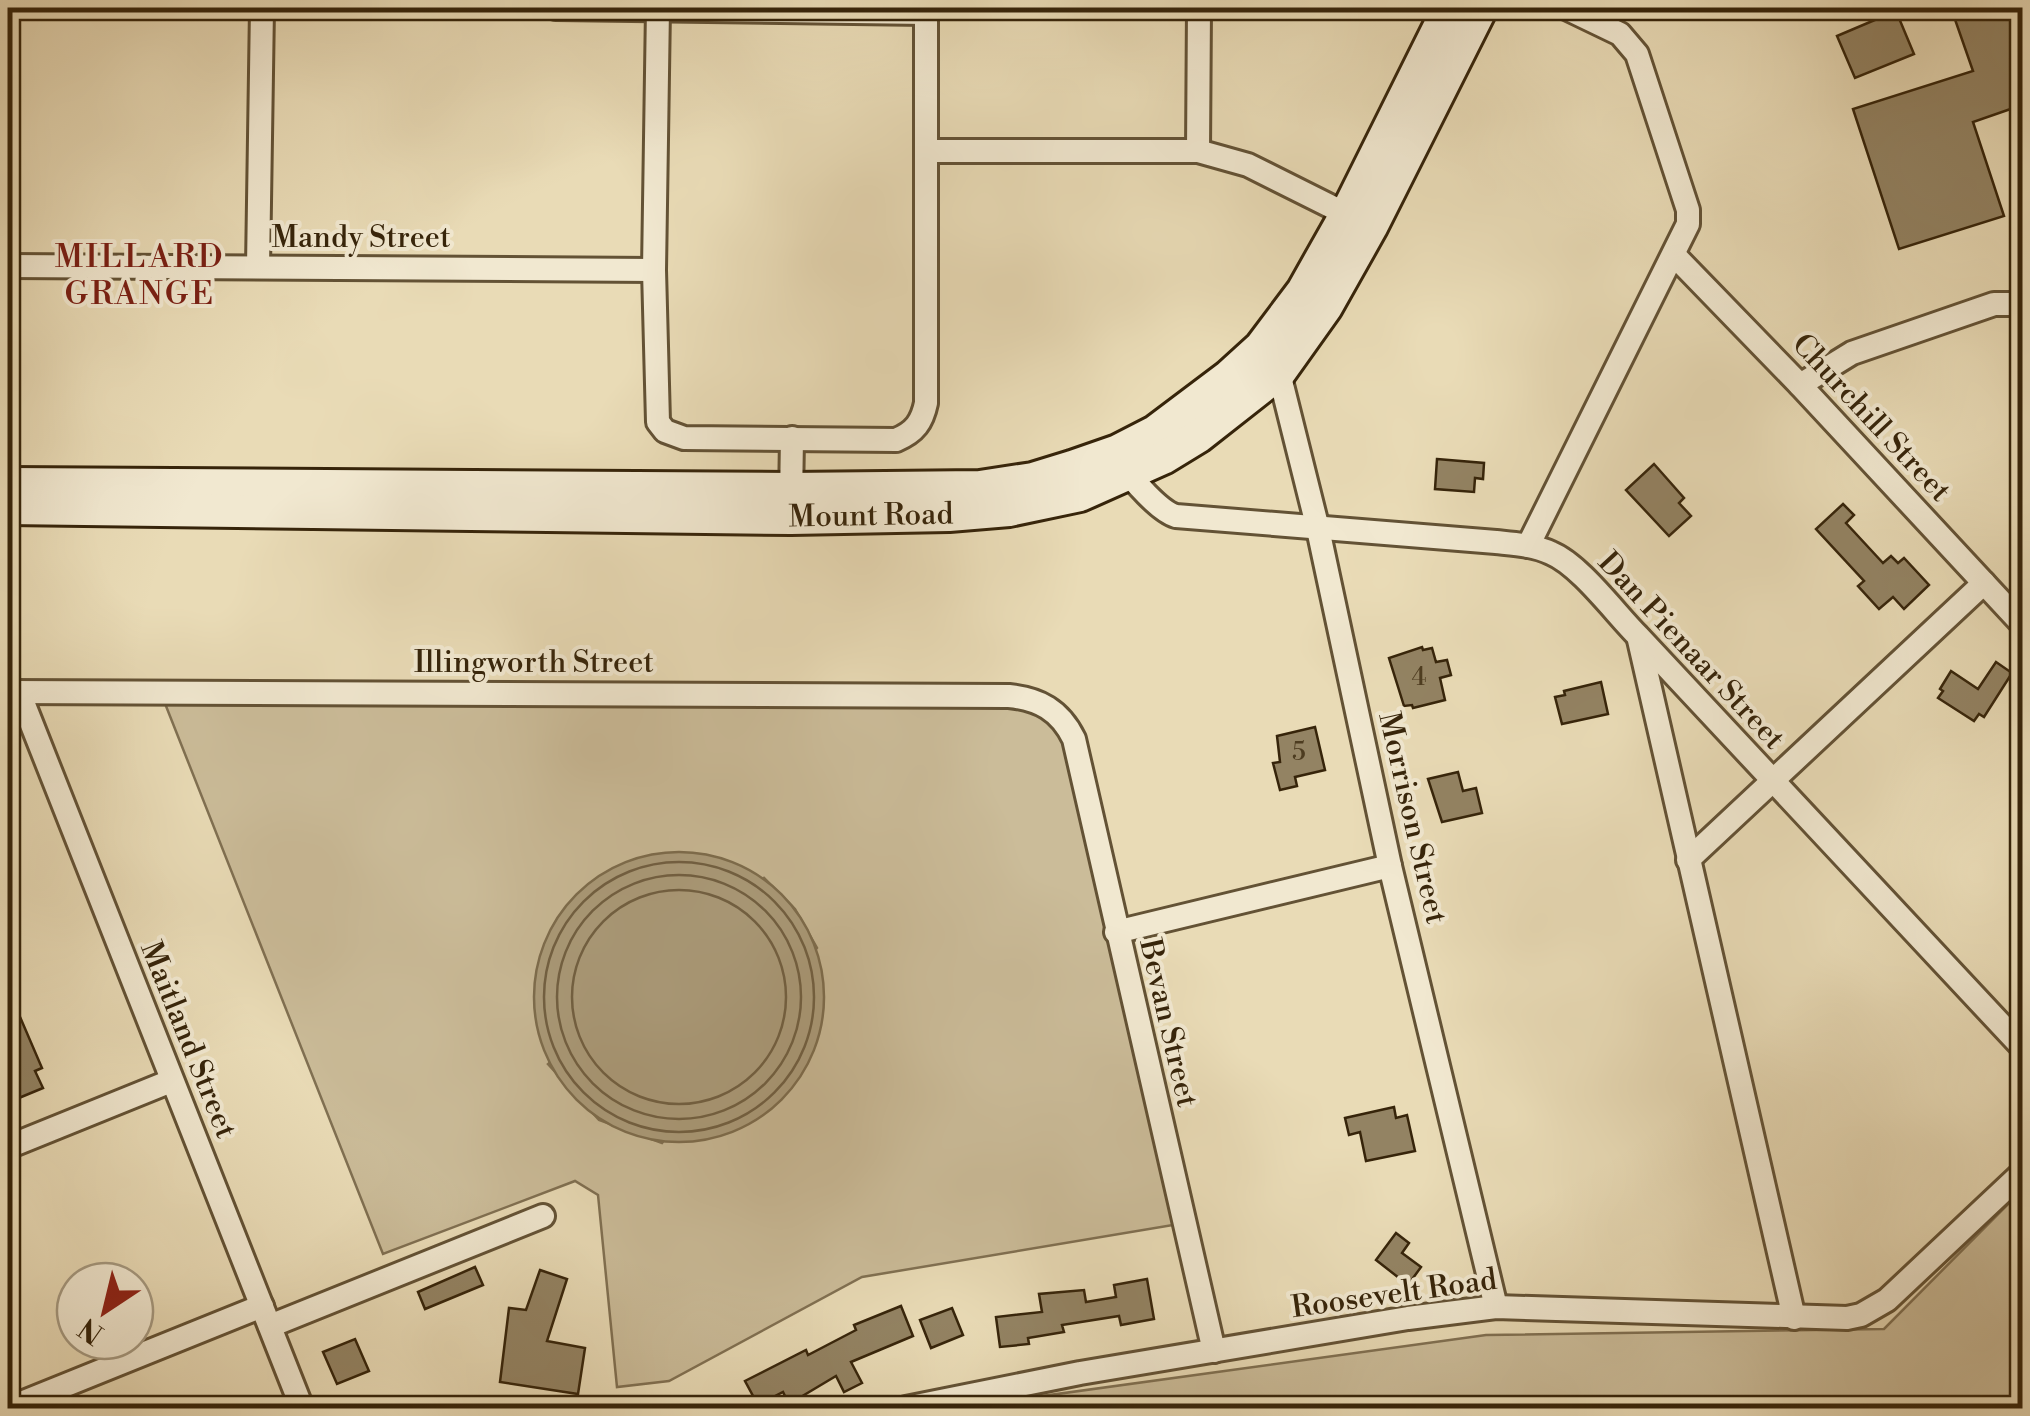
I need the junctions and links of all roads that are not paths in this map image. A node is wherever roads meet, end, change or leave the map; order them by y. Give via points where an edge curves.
1 (262, 8) edge
2 (556, 8) edge
3 (658, 8) edge
4 (1199, 8) edge
5 (1448, 8) edge
6 (1481, 8) edge
7 (1566, 8) edge
8 (926, 10) edge
9 (1198, 151) junction
10 (926, 152) junction
11 (1359, 220) junction
12 (1674, 255) junction
13 (8, 266) edge
14 (258, 268) junction
15 (654, 270) junction
16 (2022, 308) edge
17 (1270, 360) junction
18 (1800, 385) junction
19 (792, 438) junction
20 (1123, 463) junction
21 (8, 484) edge
22 (306, 498) junction
23 (791, 504) junction
24 (8, 508) edge
25 (1318, 529) junction
26 (1528, 546) junction
27 (1984, 583) junction
28 (2022, 624) edge
29 (1638, 636) junction
30 (13, 692) edge
31 (1056, 712) joint
32 (1774, 782) junction
33 (1688, 860) junction
34 (1390, 866) junction
35 (1116, 932) junction
36 (2022, 1047) edge
37 (171, 1081) junction
38 (8, 1147) edge
39 (2022, 1173) edge
40 (543, 1216) dead end
41 (1496, 1307) junction
42 (266, 1316) junction
43 (1794, 1318) junction
44 (1214, 1351) junction
45 (10, 1408) edge
46 (302, 1408) edge
47 (906, 1408) edge

1 - 14 street
2 - 3 street
3 - 8 street
3 - 15 street
4 - 9 street
5 - 11 main road, Mount Road
6 - 11 main road, Mount Road
7 - 12 street via 1620,34 1637,54 1688,210
8 - 10 street
9 - 10 street
9 - 11 street via 1248,165
10 - 19 street via 923,416 896,440
11 - 17 main road, Mount Road via 1326,307
12 - 18 street, Churchill Street
12 - 26 street
13 - 14 street, Mandy Street
14 - 15 street, Mandy Street
15 - 19 street via 656,410 665,431 684,438
16 - 18 street via 1994,304 1870,347
17 - 20 main road, Mount Road via 1200,436
17 - 25 street, Morrison Street
18 - 27 street, Churchill Street
19 - 23 street
20 - 23 main road, Mount Road via 1080,495 1009,510 949,516
20 - 25 street, Dan Pienaar Street via 1176,516
21 - 22 main road, Mount Road
22 - 23 main road, Mount Road
22 - 24 main road, Mount Road
25 - 26 street, Dan Pienaar Street
25 - 34 street, Morrison Street
26 - 29 street, Dan Pienaar Street via 1566,562
27 - 28 street, Churchill Street
27 - 32 street
29 - 32 street, Dan Pienaar Street
29 - 33 street
30 - 31 street, Illingworth Street via 1009,696
30 - 37 street, Maitland Street
31 - 35 street, Bevan Street via 1074,738
32 - 33 street
32 - 36 street, Dan Pienaar Street
33 - 43 street
34 - 35 street
34 - 41 street, Morrison Street
35 - 44 street, Bevan Street
37 - 38 street
37 - 42 street, Maitland Street
39 - 43 street, Roosevelt Road via 1887,1300 1848,1318
40 - 42 street
41 - 43 street, Roosevelt Road
41 - 44 street, Roosevelt Road
42 - 45 street
42 - 46 street, Maitland Street
44 - 47 street, Roosevelt Road

